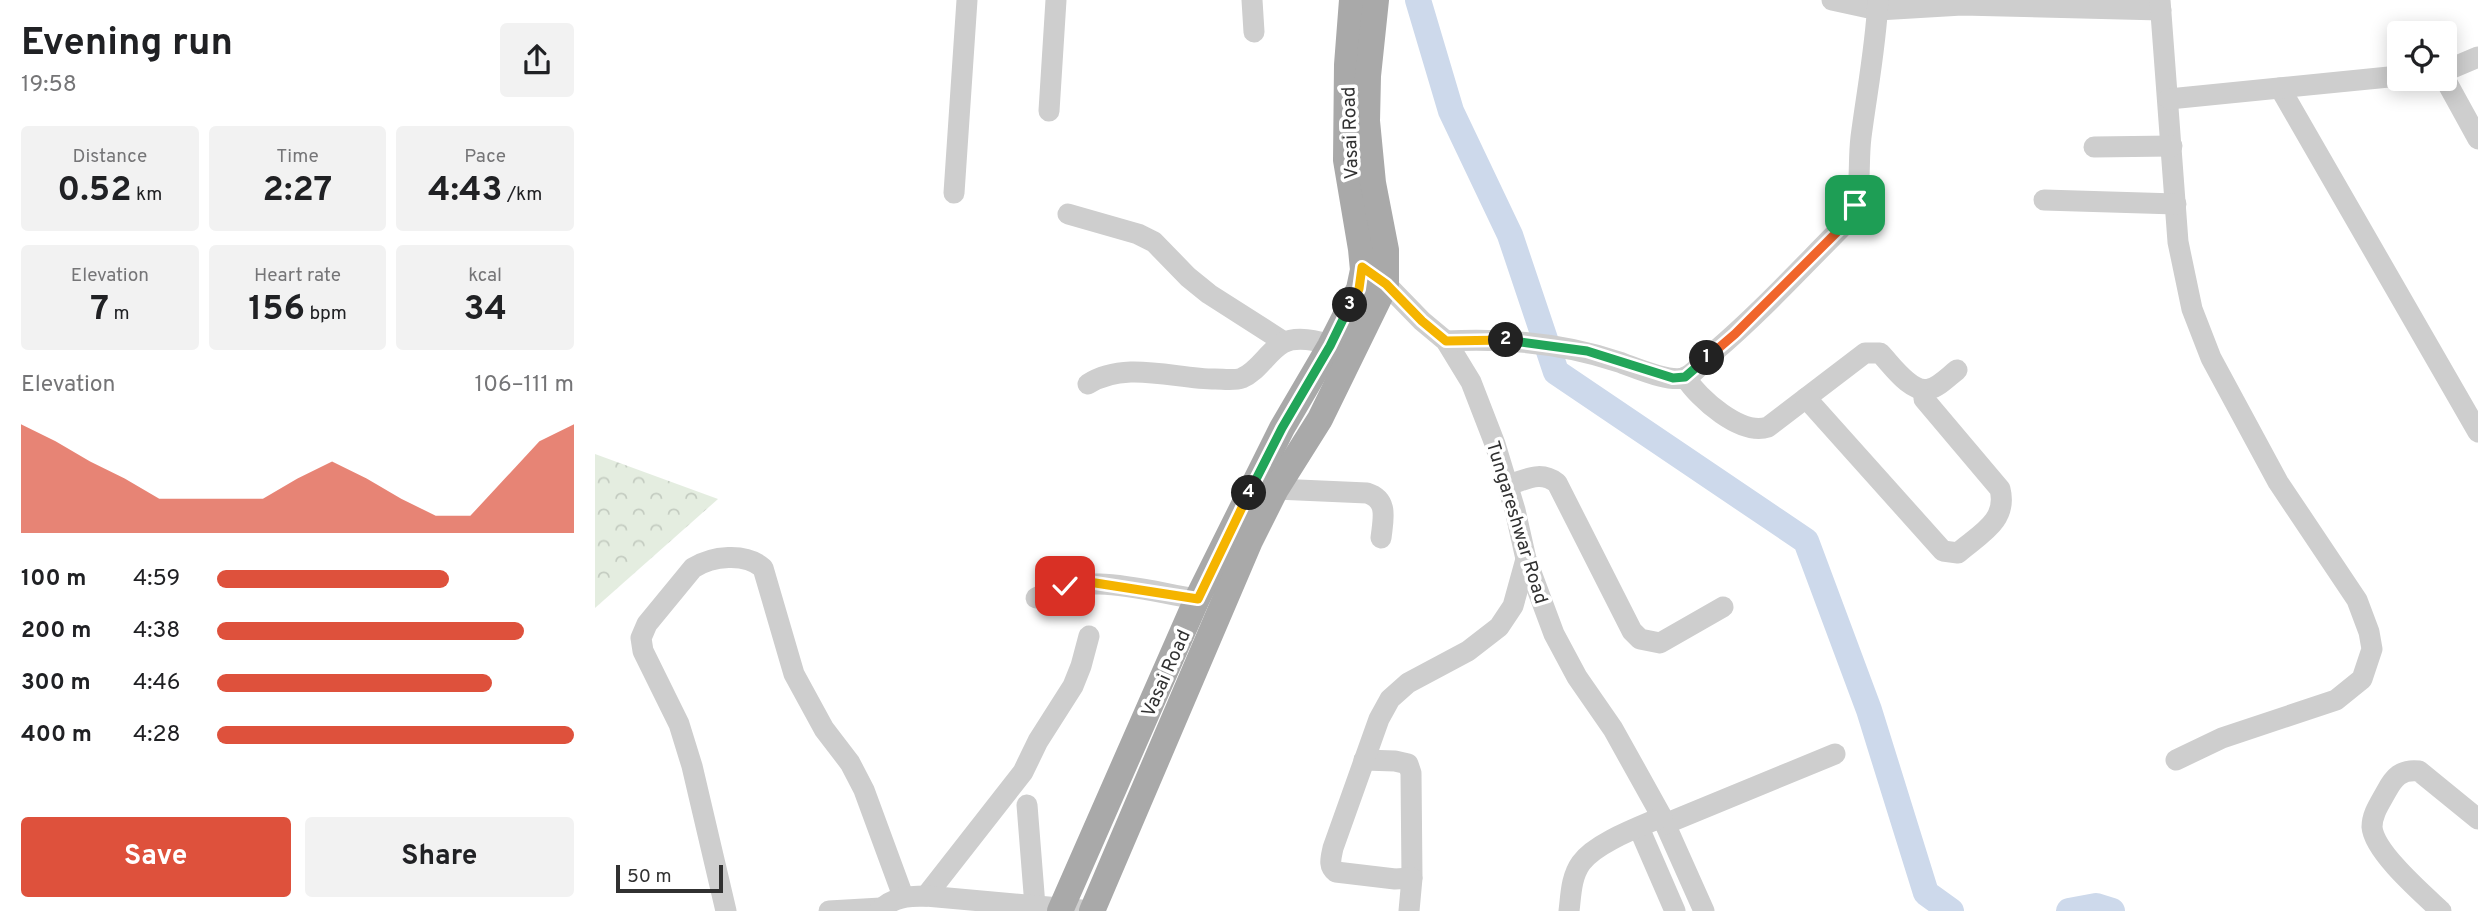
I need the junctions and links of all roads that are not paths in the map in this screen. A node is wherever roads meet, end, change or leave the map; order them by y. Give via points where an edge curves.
1 (967, 0) edge
2 (1056, 0) edge
3 (1252, 0) edge
4 (1352, 0) edge
5 (1376, 0) edge
6 (1832, 0) edge
7 (1962, 2) edge
8 (1878, 5) edge
9 (2161, 5) edge
10 (1254, 32) dead end
11 (2478, 57) edge
12 (2457, 66) edge
13 (2387, 77) edge
14 (2280, 88) junction
15 (2452, 91) edge
16 (2169, 99) junction
17 (1049, 111) dead end
18 (2478, 139) edge
19 (2172, 146) junction
20 (2094, 147) dead end
21 (954, 193) dead end
22 (2044, 200) dead end
23 (2176, 204) junction
24 (1068, 214) dead end
25 (1362, 267) junction
26 (1386, 284) junction
27 (1446, 341) junction
28 (1283, 342) junction
29 (1330, 346) junction
30 (1957, 370) dead end
31 (1685, 377) junction
32 (1088, 384) dead end
33 (1806, 398) junction
34 (1924, 399) dead end
35 (2478, 432) edge
36 (1508, 485) junction
37 (1276, 489) junction
38 (1381, 538) dead end
39 (1526, 559) junction
40 (1036, 597) dead end
41 (1198, 599) junction
42 (1723, 607) dead end
43 (1089, 636) dead end
44 (1835, 754) dead end
45 (1364, 760) junction
46 (2176, 760) dead end
47 (1027, 805) dead end
48 (2478, 819) edge
49 (1664, 821) junction
50 (1639, 828) junction
51 (1412, 878) junction
52 (903, 896) junction
53 (926, 896) junction
54 (1052, 909) edge
55 (880, 910) edge
56 (726, 911) edge
57 (829, 911) edge
58 (1092, 911) edge
59 (1409, 911) edge
60 (1569, 911) edge
61 (1675, 911) edge
62 (1705, 911) edge
63 (2441, 911) edge

1 - 21 street
2 - 17 street
3 - 10 street
4 - 25 main road, Vasai Road via 1346,160
5 - 26 main road, Vasai Road via 1367,121
6 - 8 street
7 - 8 street
7 - 9 street
8 - 31 street via 1860,187 1847,222
9 - 16 street
11 - 12 street
13 - 14 street
14 - 16 street
14 - 35 street
15 - 18 street
16 - 19 street
19 - 20 street
19 - 23 street
22 - 23 street
23 - 46 street via 2178,242 2192,309 2211,358 2278,482 2357,600 2372,649 2362,678 2336,700 2222,737
24 - 28 street via 1154,242 1209,294
25 - 26 street, Tungareshwar Road
25 - 29 main road, Vasai Road via 1359,289
26 - 27 street, Tungareshwar Road
26 - 37 main road, Vasai Road via 1320,419
27 - 31 street via 1516,341 1587,351 1656,374
27 - 36 street, Tungareshwar Road via 1471,382
28 - 29 street via 1303,340
28 - 32 street via 1241,378 1115,373
29 - 41 main road, Vasai Road via 1282,428
30 - 33 street via 1923,390 1915,388 1880,353 1865,354
31 - 33 street via 1695,392 1748,429 1768,427
33 - 34 street via 1943,551 1958,553 1996,520 2003,500 2000,489
36 - 39 street, Tungareshwar Road
36 - 42 street via 1540,476 1557,483 1640,639 1660,643
37 - 38 street via 1376,496 1384,509
37 - 58 main road, Vasai Road via 1220,607
39 - 45 street via 1513,606 1499,627 1468,651 1408,683 1391,699 1378,719
39 - 49 street, Tungareshwar Road via 1560,645
40 - 41 street via 1089,582
41 - 54 main road, Vasai Road
43 - 53 street via 1073,686 1023,772
44 - 49 street
45 - 51 street via 1408,764
45 - 51 street via 1333,848 1332,869
47 - 54 street
48 - 63 street via 2413,770 2394,777 2375,812 2372,829 2382,848
49 - 50 street
49 - 62 street, Tungareshwar Road
50 - 60 street via 1581,862
50 - 61 street
51 - 59 street
52 - 53 street
52 - 55 street
52 - 56 street via 864,790 794,674 763,568 747,558 722,558 693,568 647,624 641,638 679,724
53 - 54 street
54 - 58 street
55 - 57 street

